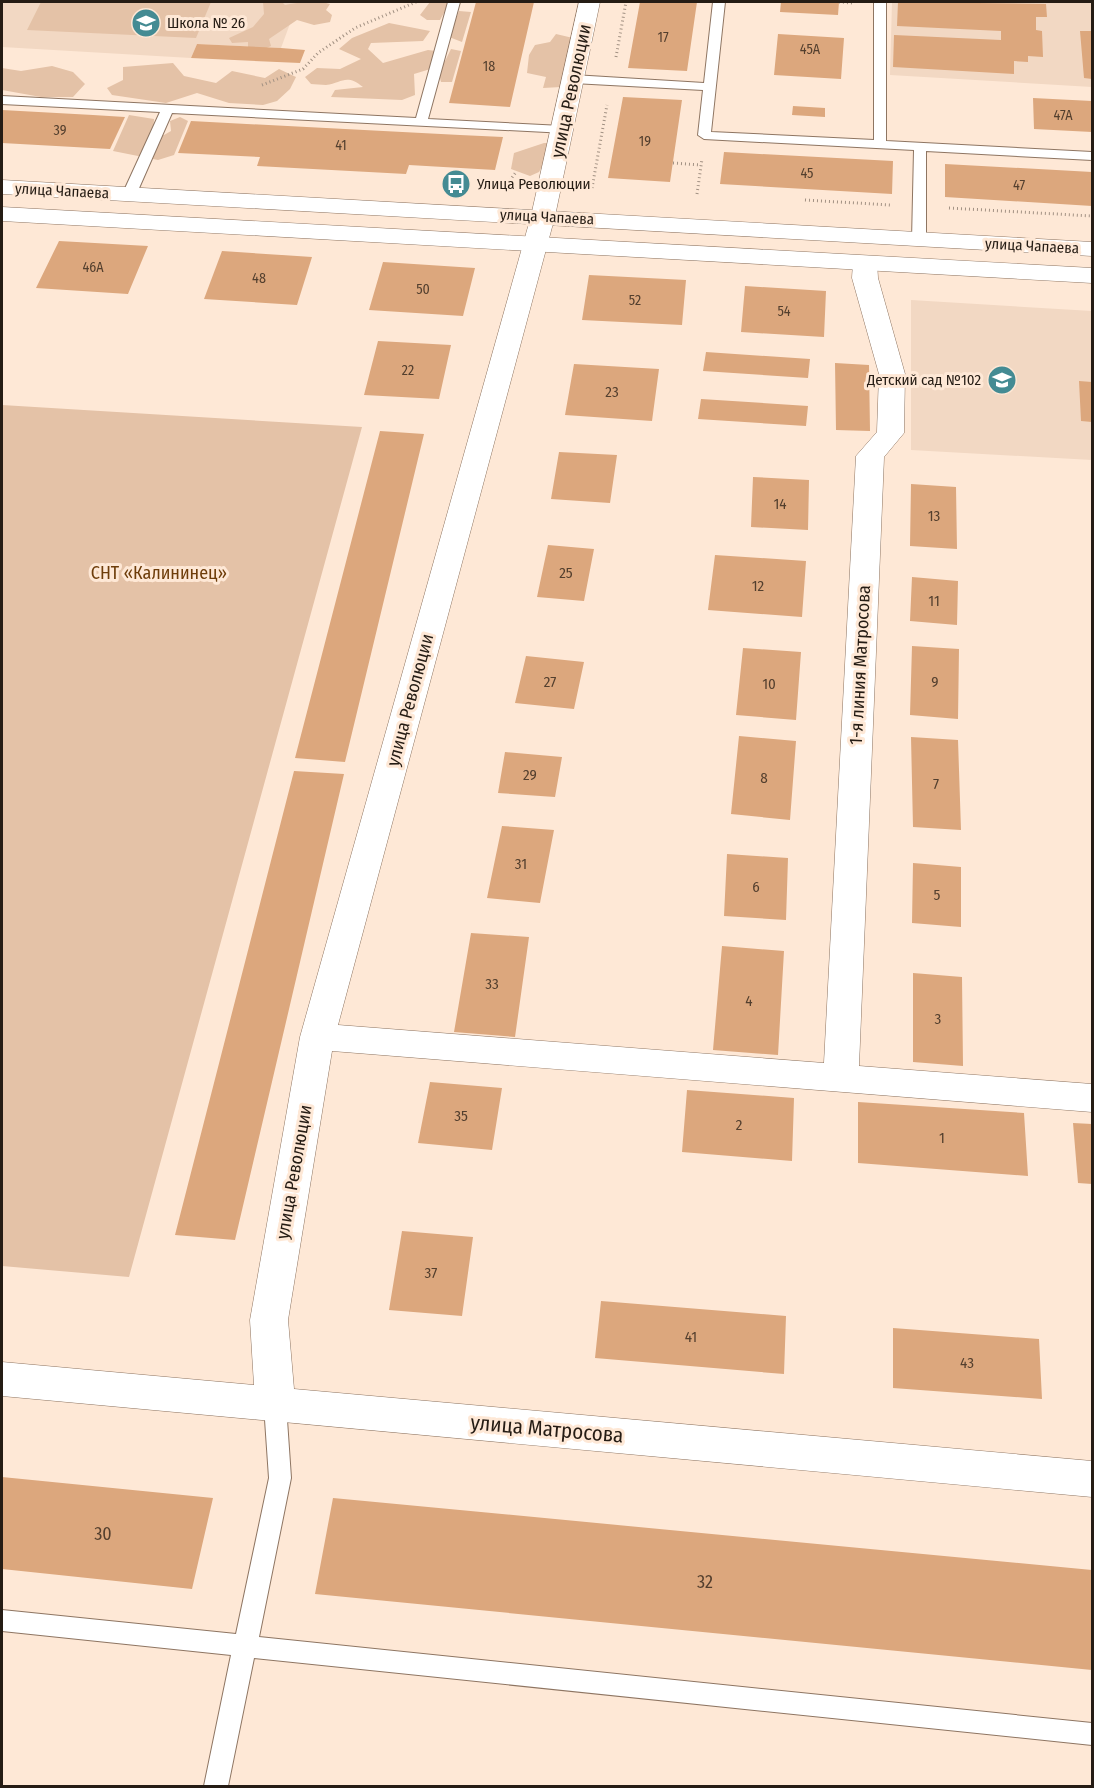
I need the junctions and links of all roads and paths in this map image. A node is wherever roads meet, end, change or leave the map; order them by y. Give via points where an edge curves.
1 (416, 2) edge
2 (454, 2) edge
3 (590, 2) edge
4 (718, 2) edge
5 (880, 2) edge
6 (573, 79) junction
7 (254, 87) dead end
8 (710, 87) junction
9 (2, 99) edge
10 (168, 108) junction
11 (421, 122) junction
12 (562, 130) junction
13 (704, 135) junction
14 (880, 144) junction
15 (920, 147) junction
16 (1092, 156) edge
17 (673, 163) dead end
18 (701, 165) junction
19 (2, 187) edge
20 (697, 194) dead end
21 (129, 195) junction
22 (2, 214) edge
23 (539, 231) junction
24 (919, 240) junction
25 (1092, 249) edge
26 (865, 263) junction
27 (1092, 276) edge
28 (317, 1037) junction
29 (841, 1077) junction
30 (1092, 1098) edge
31 (2, 1379) edge
32 (275, 1405) junction
33 (1092, 1479) edge
34 (2, 1620) edge
35 (245, 1646) junction
36 (1092, 1734) edge
37 (216, 1786) edge

1 - 7 path via 355,28 318,53 303,69
2 - 11 lane
3 - 6 street, улица Революции
4 - 8 lane
5 - 14 lane
6 - 8 lane
6 - 12 street, улица Революции
8 - 13 lane
9 - 10 lane
10 - 11 lane
10 - 21 lane
11 - 12 lane
12 - 23 street, улица Революции
13 - 14 lane
13 - 18 path
14 - 15 lane
15 - 16 lane
15 - 24 lane
17 - 18 path
18 - 20 path
19 - 21 street, улица Чапаева
21 - 23 street, улица Чапаева
22 - 23 street
23 - 24 street, улица Чапаева
23 - 26 street
23 - 28 street, улица Революции
24 - 25 street, улица Чапаева
26 - 27 street
26 - 29 street, 1-я линия Матросова via 865,278 892,374 890,433 870,456
28 - 29 street
28 - 32 street, улица Революции via 269,1320
29 - 30 street
31 - 32 street, улица Матросова
32 - 33 street, улица Матросова
32 - 35 lane via 280,1478
34 - 35 lane
35 - 36 lane
35 - 37 lane

